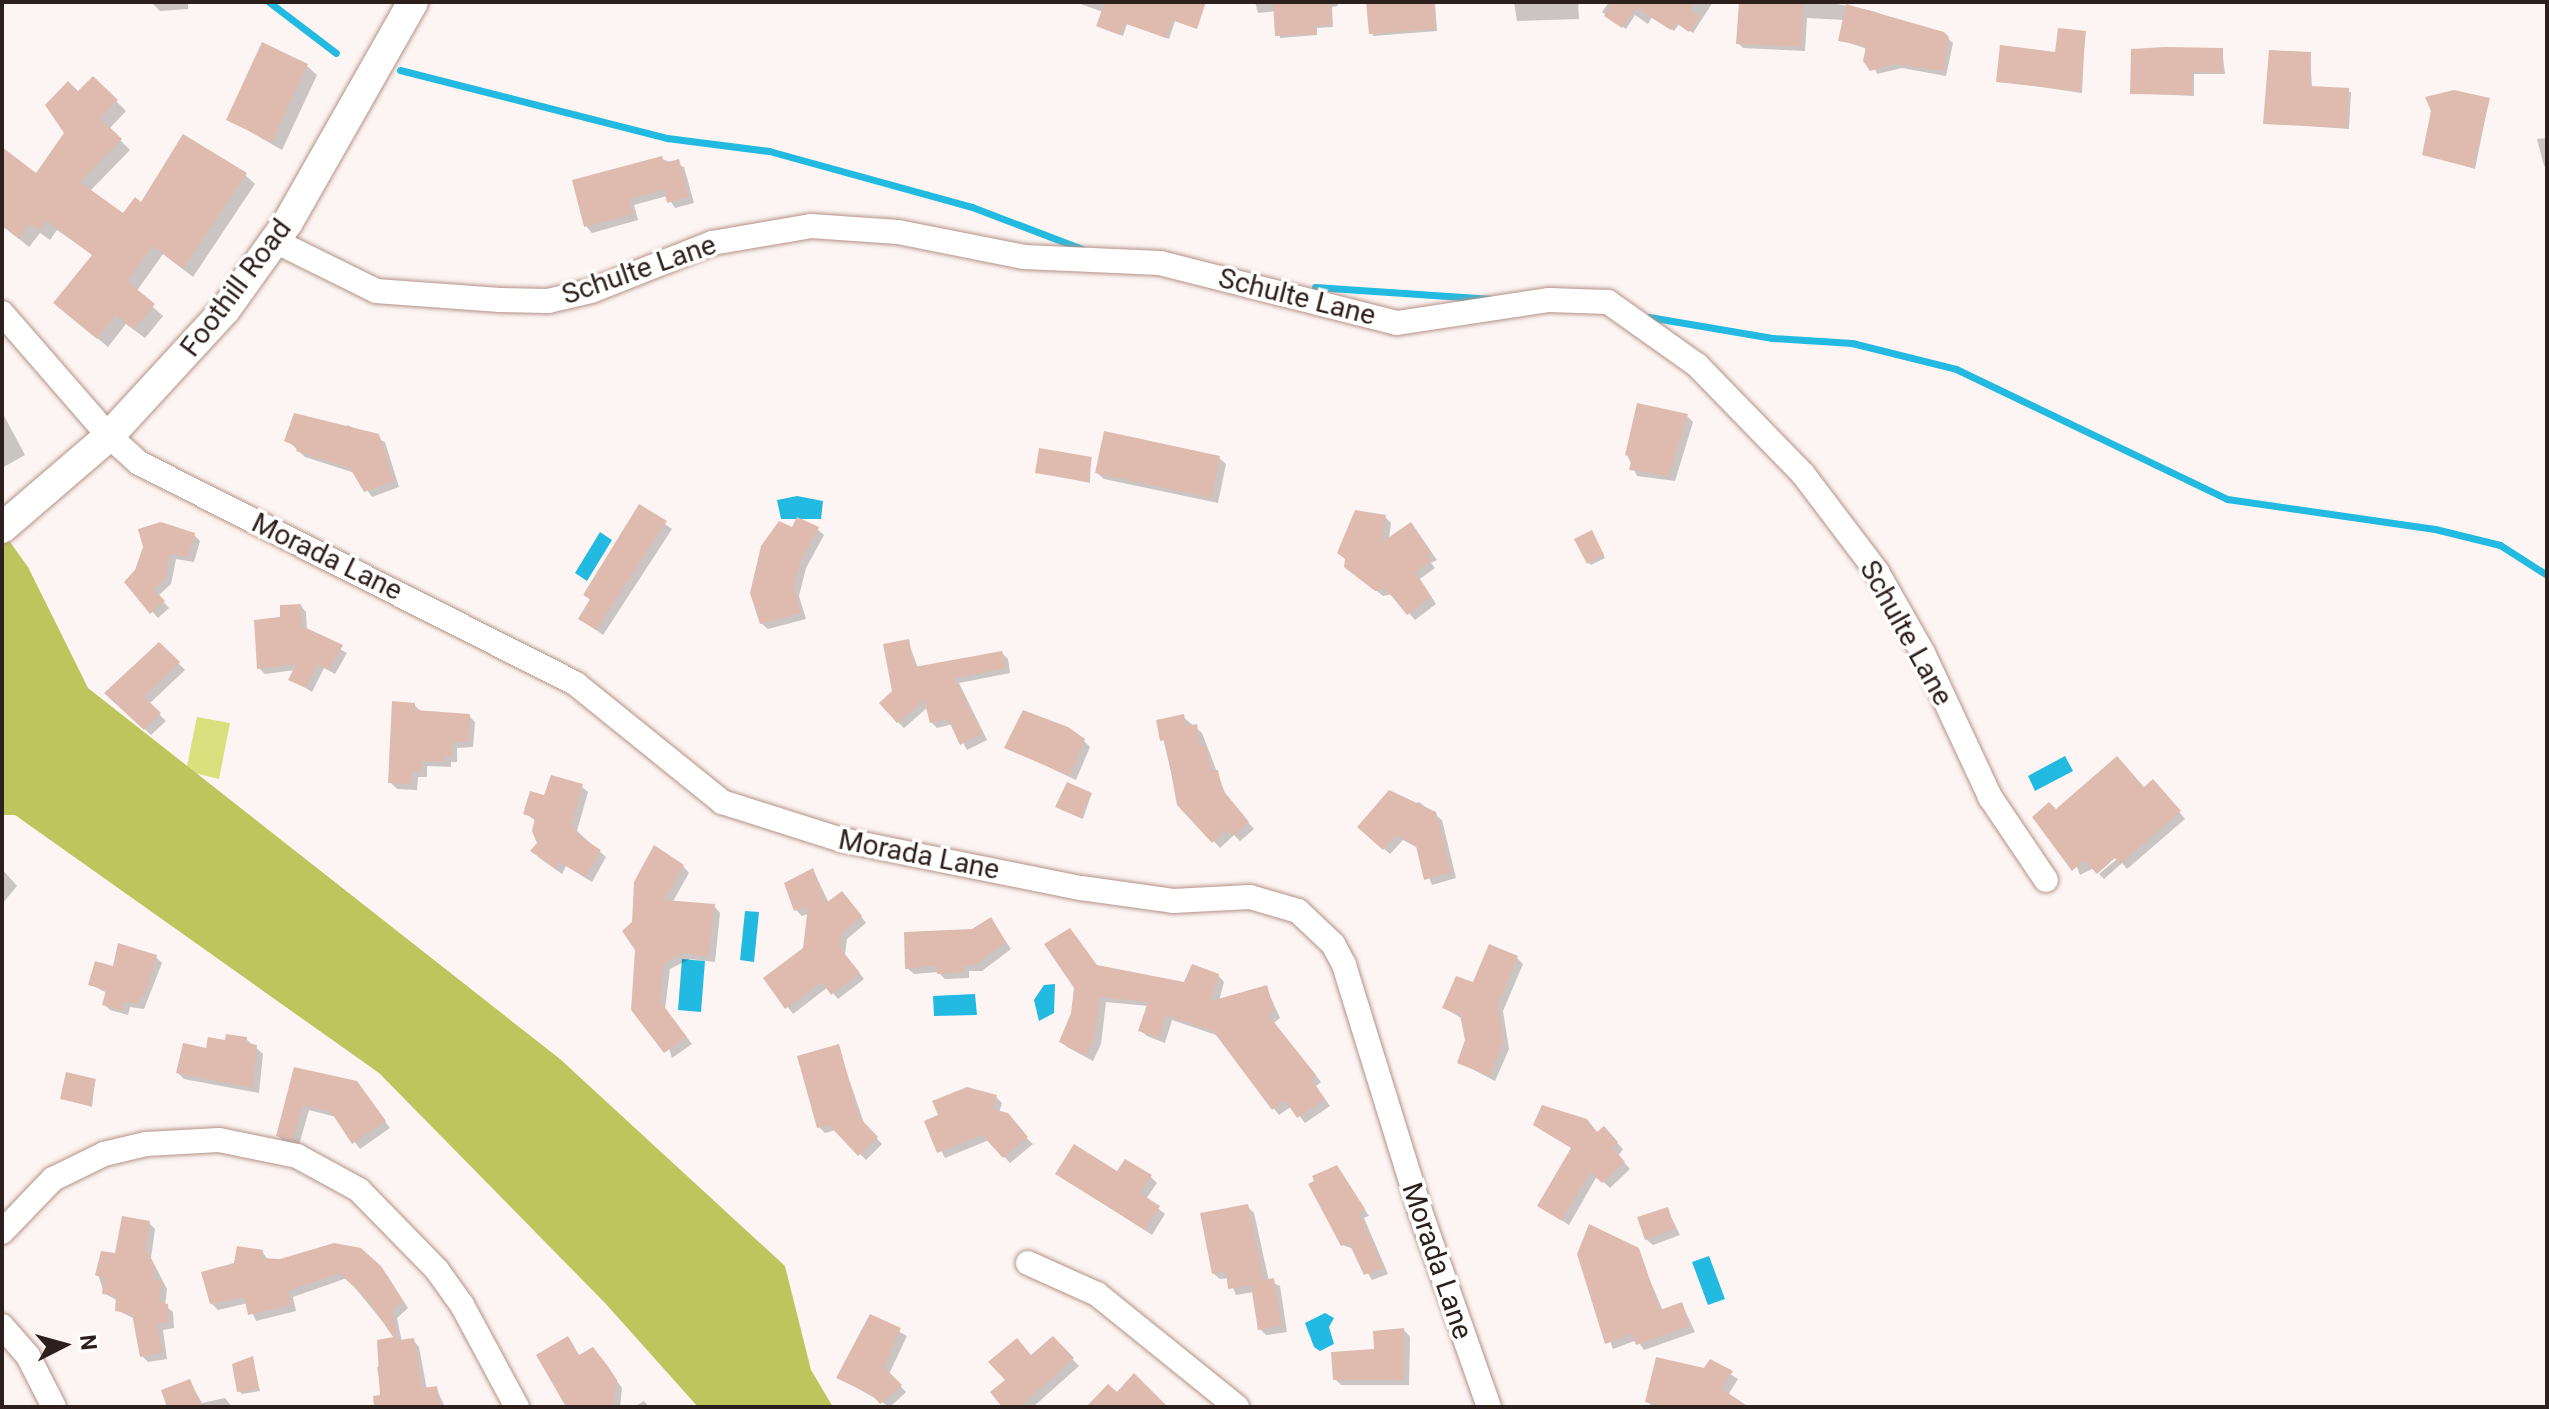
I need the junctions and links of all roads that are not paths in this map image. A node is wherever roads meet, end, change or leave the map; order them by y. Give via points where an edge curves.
1 (413, 2) edge
2 (275, 241) junction
3 (2, 313) edge
4 (109, 436) junction
5 (2, 528) edge
6 (2046, 880) dead end
7 (2, 1232) edge
8 (1028, 1263) dead end
9 (2, 1326) edge
10 (54, 1407) edge
11 (517, 1407) edge
12 (1237, 1407) edge
13 (1489, 1407) edge

1 - 2 main road, Foothill Road
2 - 4 main road, Foothill Road via 196,345
2 - 6 street, Schulte Lane via 376,291 500,300 548,301 591,291 712,243 811,226 898,232 1024,257 1160,263 1397,323 1549,300 1608,302 1697,365 1803,474 1868,559 1923,653 1990,797
3 - 4 street, Morada Lane
4 - 5 main road, Foothill Road
4 - 13 street, Morada Lane via 139,463 576,684 722,802 842,840 1081,888 1173,901 1250,897 1298,911 1333,944 1344,965 1415,1196
7 - 11 street via 53,1179 104,1154 146,1144 219,1140 297,1156 359,1190 437,1270
8 - 12 street via 1109,1303
9 - 10 street via 28,1356

